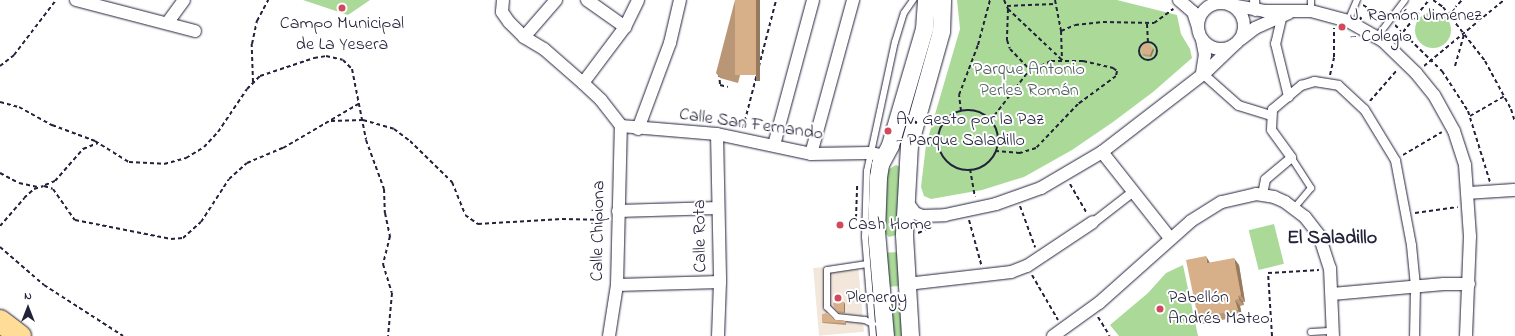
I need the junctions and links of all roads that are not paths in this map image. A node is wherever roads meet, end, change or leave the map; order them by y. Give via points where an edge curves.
1 (76, 0) edge
2 (121, 0) edge
3 (184, 0) edge
4 (503, 0) edge
5 (556, 0) edge
6 (587, 0) edge
7 (638, 0) edge
8 (680, 0) edge
9 (813, 0) edge
10 (853, 0) edge
11 (913, 0) edge
12 (926, 0) edge
13 (942, 0) edge
14 (1201, 0) edge
15 (1357, 0) edge
16 (1405, 0) edge
17 (1177, 2) edge
18 (1225, 4) junction
19 (1255, 5) edge
20 (1312, 5) edge
21 (114, 10) junction
22 (1292, 11) junction
23 (1281, 18) junction
24 (1348, 21) junction
25 (168, 22) junction
26 (625, 27) junction
27 (195, 31) dead end
28 (1200, 34) junction
29 (524, 37) junction
30 (1377, 37) junction
31 (1237, 43) junction
32 (1202, 73) junction
33 (583, 83) junction
34 (1288, 96) junction
35 (1270, 115) junction
36 (621, 126) junction
37 (638, 129) junction
38 (717, 134) junction
39 (774, 145) junction
40 (1102, 152) junction
41 (869, 153) junction
42 (811, 154) junction
43 (886, 156) junction
44 (1291, 157) junction
45 (908, 165) junction
46 (1515, 190) edge
47 (1133, 191) junction
48 (1468, 193) junction
49 (1262, 194) junction
50 (907, 202) junction
51 (718, 208) junction
52 (1294, 208) junction
53 (618, 216) junction
54 (924, 217) junction
55 (1093, 222) joint
56 (876, 232) junction
57 (908, 232) junction
58 (1170, 238) junction
59 (867, 264) junction
60 (720, 282) junction
61 (907, 284) junction
62 (1469, 284) junction
63 (616, 285) junction
64 (1415, 286) junction
65 (1332, 294) junction
66 (0, 321) edge
67 (873, 324) junction
68 (1311, 332) dead end
69 (1333, 334) edge
70 (20, 336) edge
71 (609, 336) edge
72 (718, 336) edge
73 (874, 336) edge
74 (885, 336) edge
75 (910, 336) edge
76 (1054, 336) edge
77 (1414, 336) edge
78 (1466, 336) edge

1 - 21 street
2 - 21 street
3 - 25 street
4 - 29 street via 502,12
5 - 29 street
6 - 26 street
7 - 26 street
8 - 37 street via 670,43
9 - 39 street
10 - 42 street
11 - 41 lane via 904,13
12 - 43 main road via 924,29
13 - 45 main road via 940,31 910,138
14 - 18 street
15 - 24 lane
16 - 30 lane
17 - 28 street via 1193,12
18 - 19 street
18 - 28 street via 1204,11
18 - 31 street via 1240,13 1244,24
19 - 22 street
20 - 22 street
20 - 24 street
21 - 25 street
22 - 23 street
23 - 31 street via 1255,28
23 - 34 street via 1275,43
24 - 30 street
25 - 27 street
26 - 33 street
28 - 31 street via 1217,48
28 - 32 street via 1205,55
29 - 33 street via 544,49
30 - 48 street via 1405,61 1434,95 1452,126 1462,154
31 - 32 street
32 - 35 street via 1238,105
32 - 40 street via 1156,112
33 - 36 street via 601,100
34 - 35 street
34 - 64 street via 1301,85 1314,81 1328,82 1338,85 1364,109 1395,160 1407,221
35 - 44 street via 1271,129
36 - 37 street, Calle San Fernando
36 - 53 street, Calle Chipiona
37 - 38 street, Calle San Fernando
38 - 39 street, Calle San Fernando
38 - 51 street, Calle Rota
39 - 42 street, Calle San Fernando
40 - 47 street
40 - 54 street via 1064,175 1017,198 972,210
41 - 42 street, Calle San Fernando
41 - 43 street, Calle San Fernando
41 - 59 lane via 865,213
43 - 45 main road via 899,155
43 - 56 main road via 880,164 878,177
44 - 49 street via 1265,179
44 - 52 lane via 1311,188
45 - 50 main road
46 - 48 street
47 - 55 street
47 - 58 street
48 - 62 street
49 - 52 street via 1274,197
49 - 58 street via 1222,202 1191,221
50 - 54 street via 915,213
50 - 57 main road
51 - 53 street
51 - 60 street, Calle Rota
52 - 65 street via 1319,235 1330,271
53 - 63 street, Calle Chipiona
54 - 57 street
55 - 61 street via 1026,266 1010,272
56 - 57 main road via 880,240 889,243 898,241
56 - 74 main road
57 - 61 main road
58 - 76 street via 1092,308
59 - 67 lane
59 - 67 lane via 827,270 827,307 837,317 865,320
60 - 63 street
60 - 72 street, Calle Rota
61 - 75 main road
62 - 64 street
62 - 78 street
63 - 71 street, Calle Chipiona
64 - 65 street
64 - 77 street
65 - 69 street
66 - 70 highway
67 - 73 lane
68 - 69 lane

